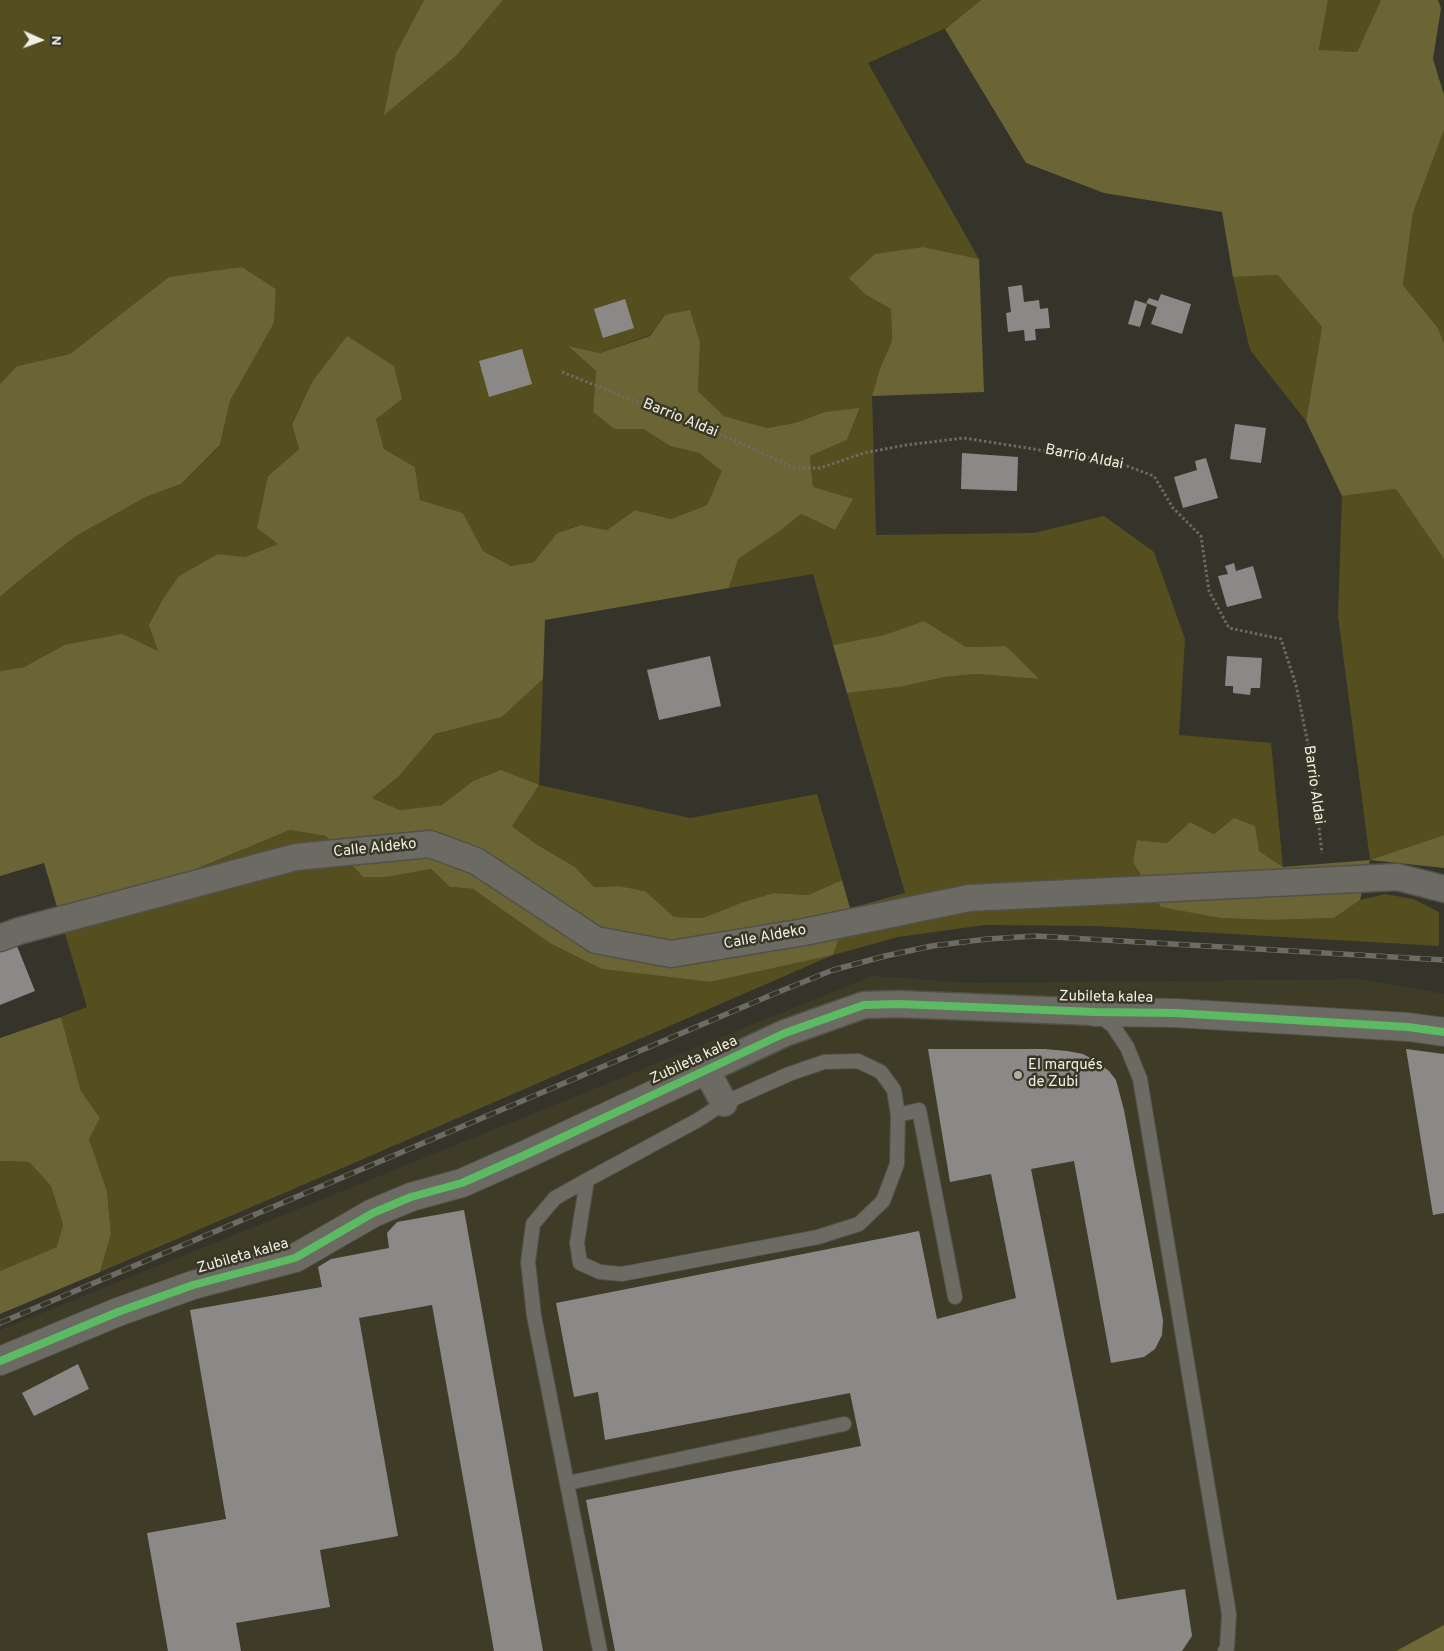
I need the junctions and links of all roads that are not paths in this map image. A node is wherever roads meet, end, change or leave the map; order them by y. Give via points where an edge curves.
1 (1444, 889) edge
2 (0, 938) edge
3 (1095, 1012) junction
4 (1444, 1032) edge
5 (706, 1070) junction
6 (724, 1104) junction
7 (898, 1115) junction
8 (587, 1180) junction
9 (954, 1297) dead end
10 (0, 1361) edge
11 (844, 1424) dead end
12 (568, 1483) junction
13 (600, 1651) edge
14 (1225, 1651) edge

1 - 2 street, Calle Aldeko via 1397,877 970,898 804,932 671,954 596,940 476,861 430,844 296,857
3 - 4 street, Zubileta kalea via 1176,1013
3 - 5 street, Zubileta kalea via 864,1005 785,1033
3 - 14 lane via 1113,1026 1127,1047 1140,1079 1229,1614
5 - 6 street
5 - 10 street, Zubileta kalea via 462,1182 373,1212 295,1258 246,1270 118,1312
6 - 7 lane via 824,1062 858,1061 881,1072 886,1078 894,1090
6 - 8 lane
7 - 8 lane via 897,1164 883,1201 859,1224 818,1237 622,1274 600,1272 580,1263 577,1243
7 - 9 lane via 919,1110
8 - 12 lane via 554,1198 533,1224 528,1262 534,1316
11 - 12 lane
12 - 13 lane

